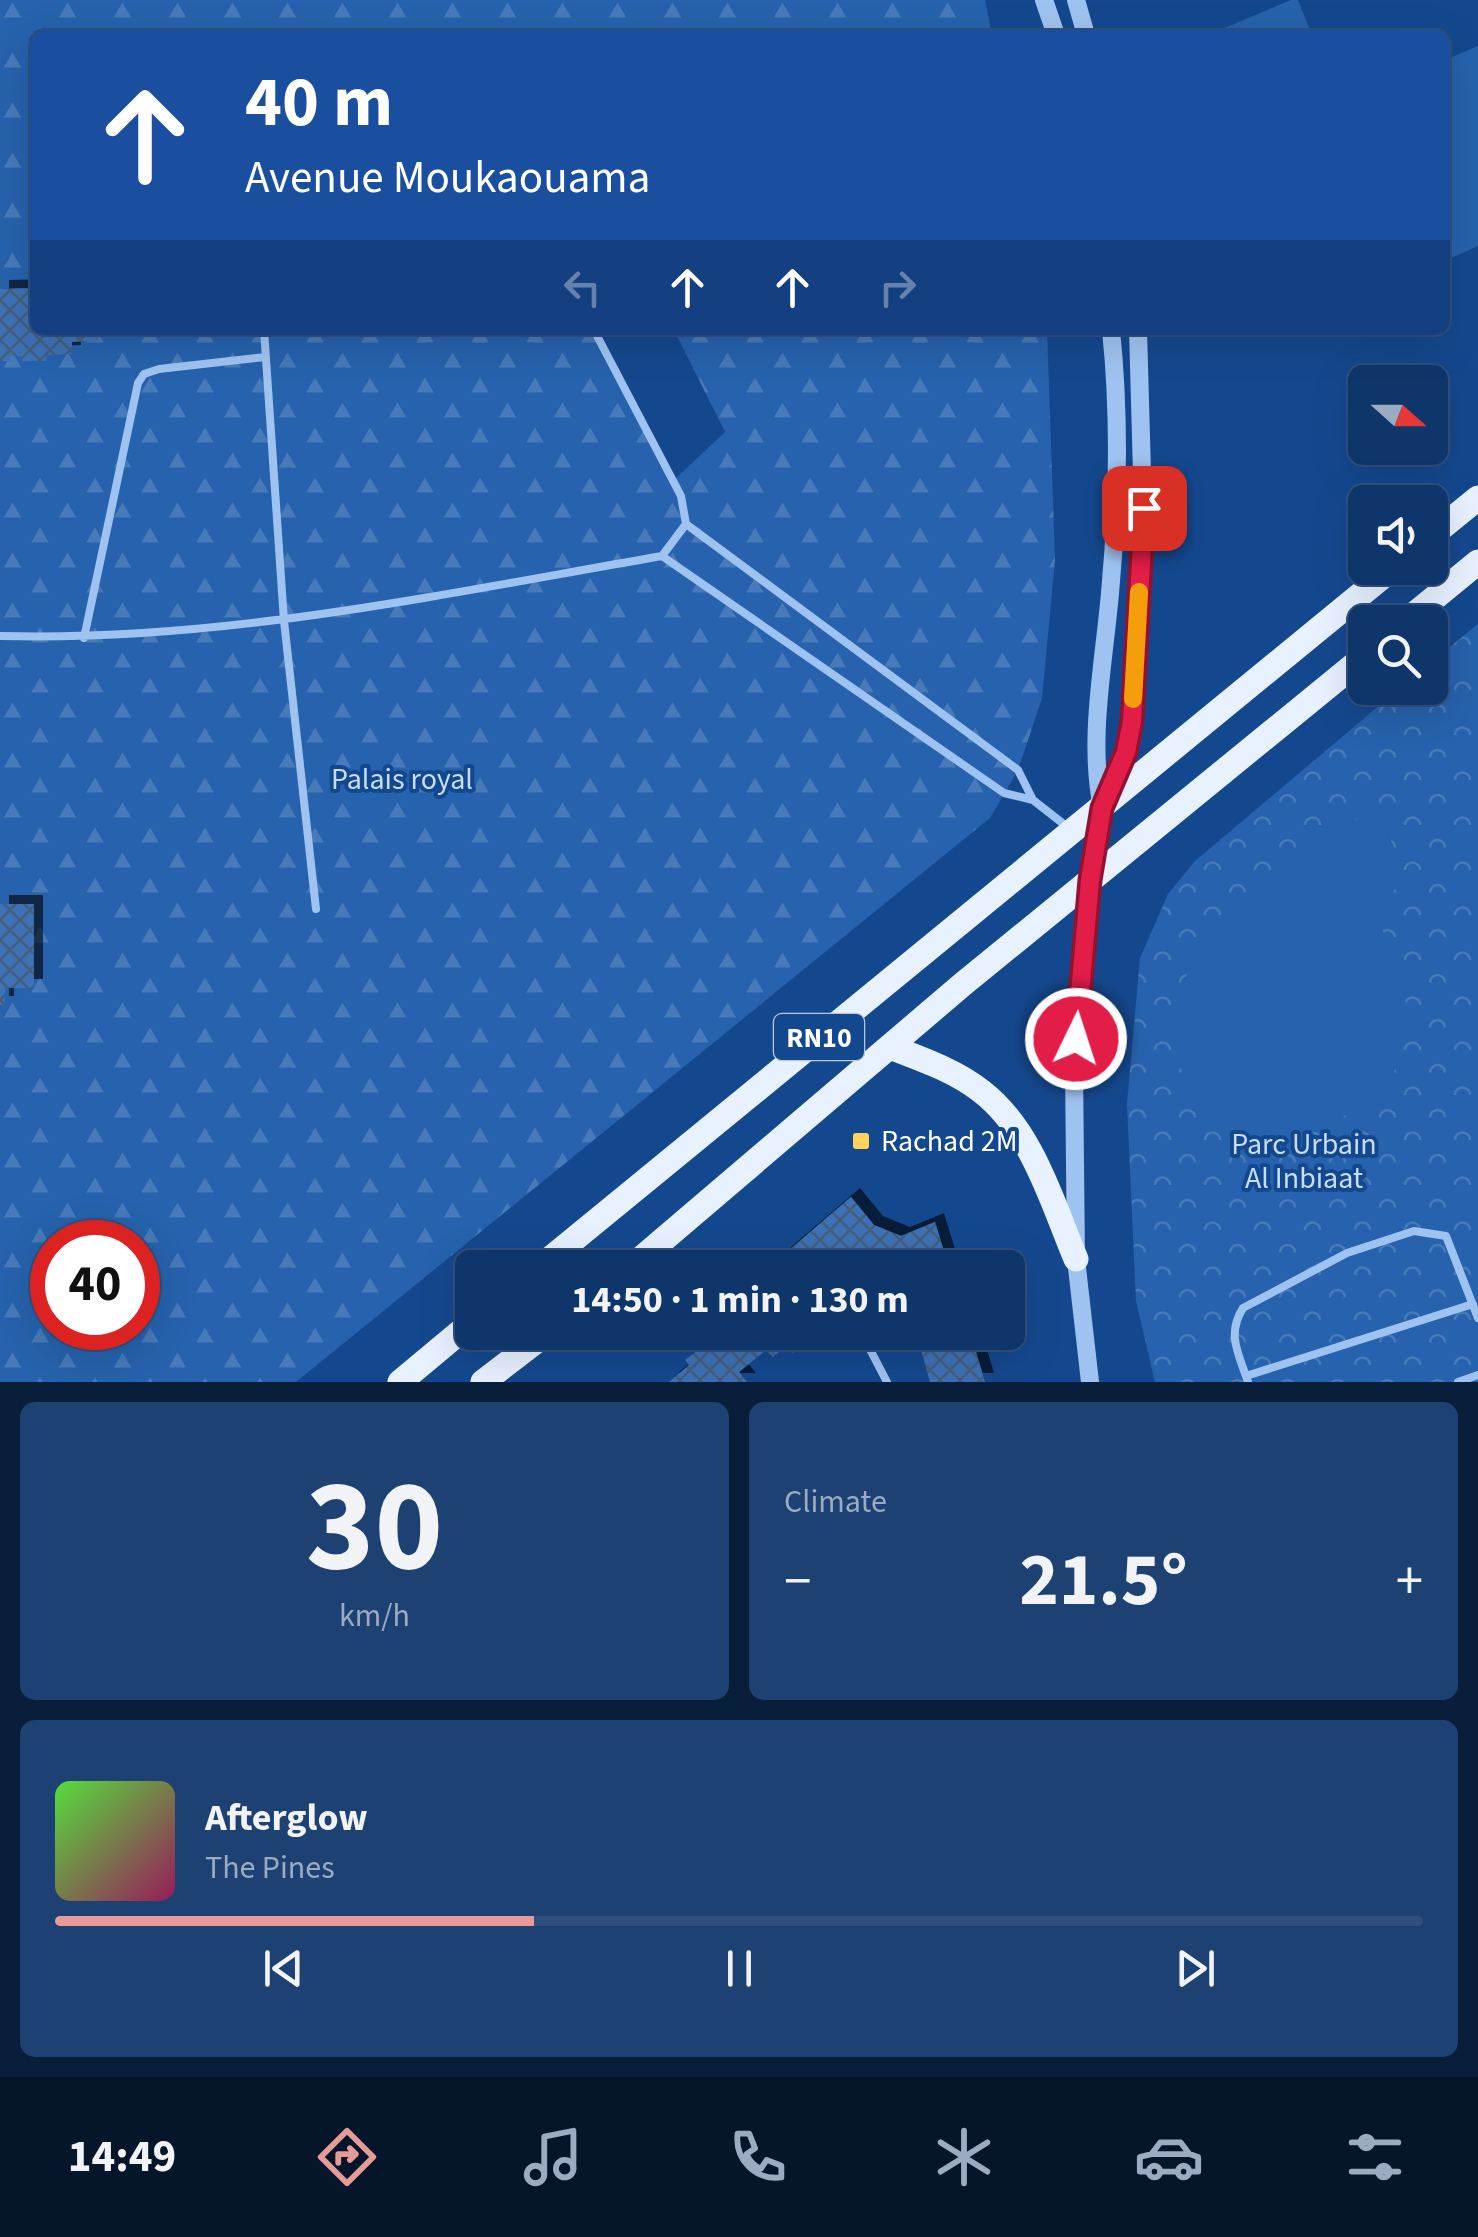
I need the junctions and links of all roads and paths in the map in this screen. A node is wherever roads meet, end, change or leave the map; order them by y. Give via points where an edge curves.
1 (1044, 0) edge
2 (1076, 0) edge
3 (1054, 30) edge
4 (1085, 30) edge
5 (264, 335) edge
6 (597, 335) edge
7 (1112, 335) edge
8 (1138, 335) edge
9 (265, 357) junction
10 (1478, 498) edge
11 (1448, 522) edge
12 (686, 524) junction
13 (662, 556) junction
14 (1478, 562) edge
15 (1373, 585) edge
16 (1426, 605) edge
17 (284, 622) junction
18 (0, 636) edge
19 (84, 638) junction
20 (1348, 670) edge
21 (1033, 800) junction
22 (1102, 808) junction
23 (1074, 832) junction
24 (1090, 880) junction
25 (316, 909) dead end
26 (890, 1048) junction
27 (561, 1250) edge
28 (651, 1250) edge
29 (1076, 1259) junction
30 (1473, 1304) junction
31 (1478, 1318) edge
32 (455, 1336) edge
33 (525, 1350) edge
34 (871, 1350) edge
35 (1478, 1375) edge
36 (1247, 1379) edge
37 (400, 1382) edge
38 (483, 1382) edge
39 (888, 1382) edge
40 (1090, 1382) edge
41 (1458, 1382) edge

1 - 3 street
2 - 4 street
5 - 9 lane
6 - 12 lane via 681,496
7 - 22 street via 1111,586 1096,766
8 - 22 street via 1144,508 1132,721
9 - 17 lane
9 - 19 lane via 159,368 138,383
10 - 11 main road
12 - 13 lane
12 - 21 lane via 1018,770
13 - 17 lane
13 - 21 lane via 1004,793
14 - 16 main road
15 - 22 main road, RN10
17 - 19 lane
17 - 25 lane
18 - 19 lane
20 - 24 main road, RN10
21 - 23 lane
22 - 23 main road, RN10
22 - 24 street
23 - 27 main road, RN10
24 - 26 main road, RN10
24 - 29 street via 1074,1069
26 - 28 main road, RN10
26 - 29 main road via 982,1091 1017,1128
29 - 40 street
30 - 31 lane
30 - 36 lane
30 - 36 lane via 1446,1236 1414,1231 1347,1253 1243,1308 1234,1323
32 - 37 main road
33 - 38 main road
34 - 39 lane
35 - 41 lane

